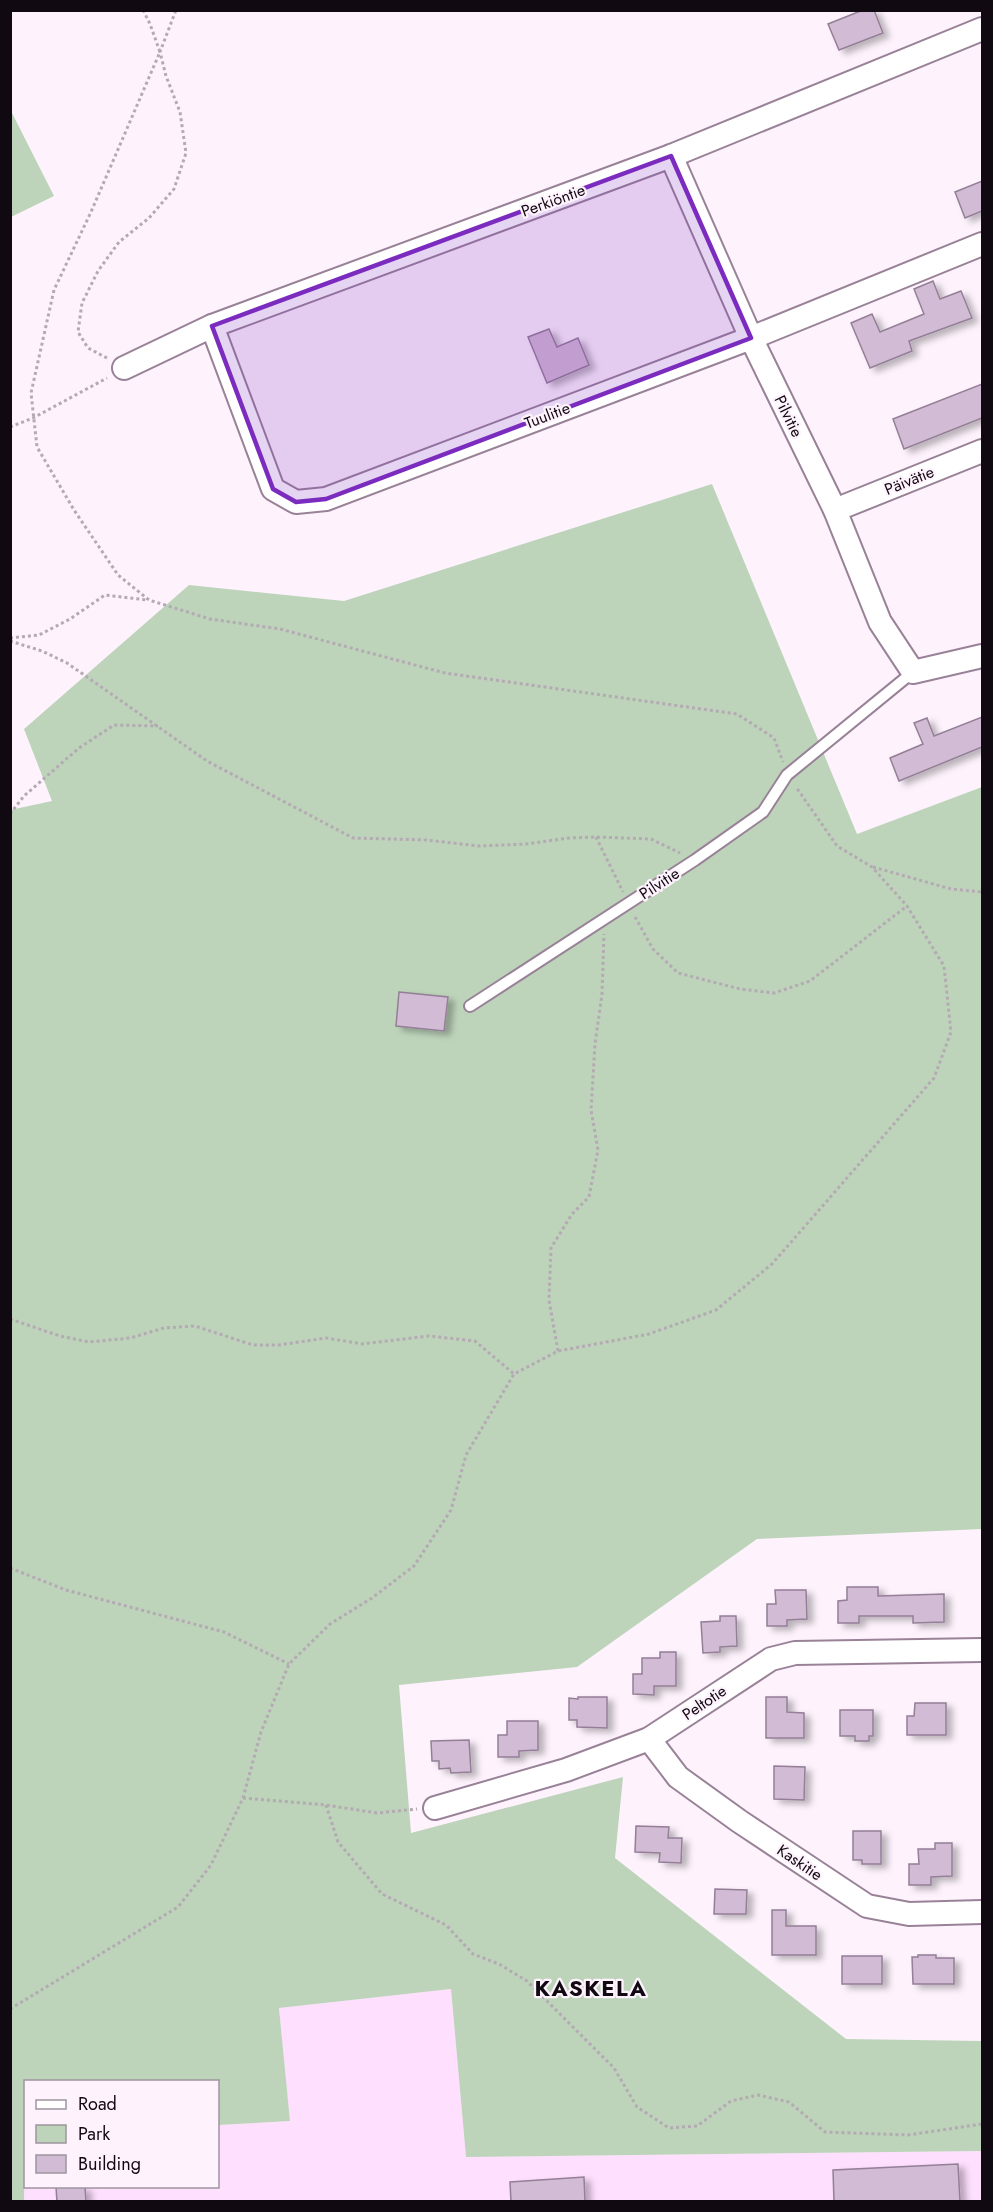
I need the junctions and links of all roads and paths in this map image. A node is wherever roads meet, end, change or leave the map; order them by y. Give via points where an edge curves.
1 (143, 10) edge
2 (176, 10) edge
3 (982, 29) edge
4 (160, 52) junction
5 (671, 156) junction
6 (982, 244) edge
7 (212, 326) junction
8 (751, 338) junction
9 (124, 368) junction
10 (33, 418) junction
11 (10, 428) edge
12 (982, 451) edge
13 (835, 510) junction
14 (149, 600) junction
15 (10, 639) edge
16 (982, 656) edge
17 (913, 672) junction
18 (159, 726) junction
19 (787, 775) junction
20 (10, 814) edge
21 (596, 837) junction
22 (695, 860) junction
23 (872, 867) junction
24 (982, 892) edge
25 (628, 903) junction
26 (907, 906) junction
27 (605, 918) junction
28 (470, 1006) dead end
29 (10, 1319) edge
30 (558, 1351) junction
31 (514, 1374) junction
32 (10, 1568) edge
33 (982, 1650) edge
34 (289, 1664) junction
35 (650, 1739) junction
36 (243, 1798) junction
37 (326, 1805) junction
38 (435, 1808) joint
39 (982, 1912) edge
40 (10, 2009) edge
41 (982, 2124) edge

1 - 4 path
2 - 4 path
3 - 5 street, Perkiöntie
4 - 9 path via 180,112 186,153 174,189 149,218 119,242 98,271 82,303 78,332 88,348
4 - 10 path via 54,290 30,393
5 - 7 street, Perkiöntie
5 - 8 street, Pilvitie
6 - 8 street, Tuulitie
7 - 8 street, Tuulitie via 273,489 296,502 326,499
7 - 9 street, Perkiöntie
8 - 13 street, Pilvitie
9 - 10 path
10 - 11 path
10 - 14 path via 37,447 74,510 118,575
12 - 13 street, Päivätie
13 - 17 street, Pilvitie via 880,622
14 - 15 path via 105,595 39,635
14 - 19 path via 210,619 280,629 445,673 736,714 774,738
15 - 18 path via 67,663
16 - 17 street, Pilvitie
17 - 19 lane, Pilvitie
18 - 20 path via 114,725 79,748 24,796
18 - 21 path via 207,760 353,838 479,846
19 - 22 lane, Pilvitie via 763,812
19 - 23 path via 837,846
21 - 22 path via 651,839
21 - 25 path
22 - 25 lane, Pilvitie
23 - 24 path via 951,889
23 - 26 path
25 - 26 path via 653,949 678,973 740,989 774,993 810,981
25 - 27 lane, Pilvitie
26 - 30 path via 944,966 951,1032 934,1078 772,1264 716,1310 649,1334
27 - 28 lane, Pilvitie
27 - 30 path via 591,1110 598,1150 590,1197 572,1214 551,1248 549,1300
29 - 31 path via 89,1341 195,1326 253,1345 326,1338 362,1344 429,1336 475,1341
30 - 31 path
31 - 34 path via 465,1455 451,1510 414,1566 330,1624
32 - 34 path via 66,1590 224,1632
33 - 35 street, Peltotie via 795,1653 771,1659
34 - 36 path via 261,1732
35 - 38 street, Peltotie via 566,1770
35 - 39 street, Kaskitie via 678,1777 867,1906 909,1914
36 - 37 path
36 - 40 path via 211,1865 178,1907
37 - 38 path via 377,1813
37 - 41 path via 338,1842 382,1894 446,1925 473,1954 527,1981 614,2068 637,2107 669,2128 697,2126 731,2101 758,2095 789,2102 825,2132 909,2135

